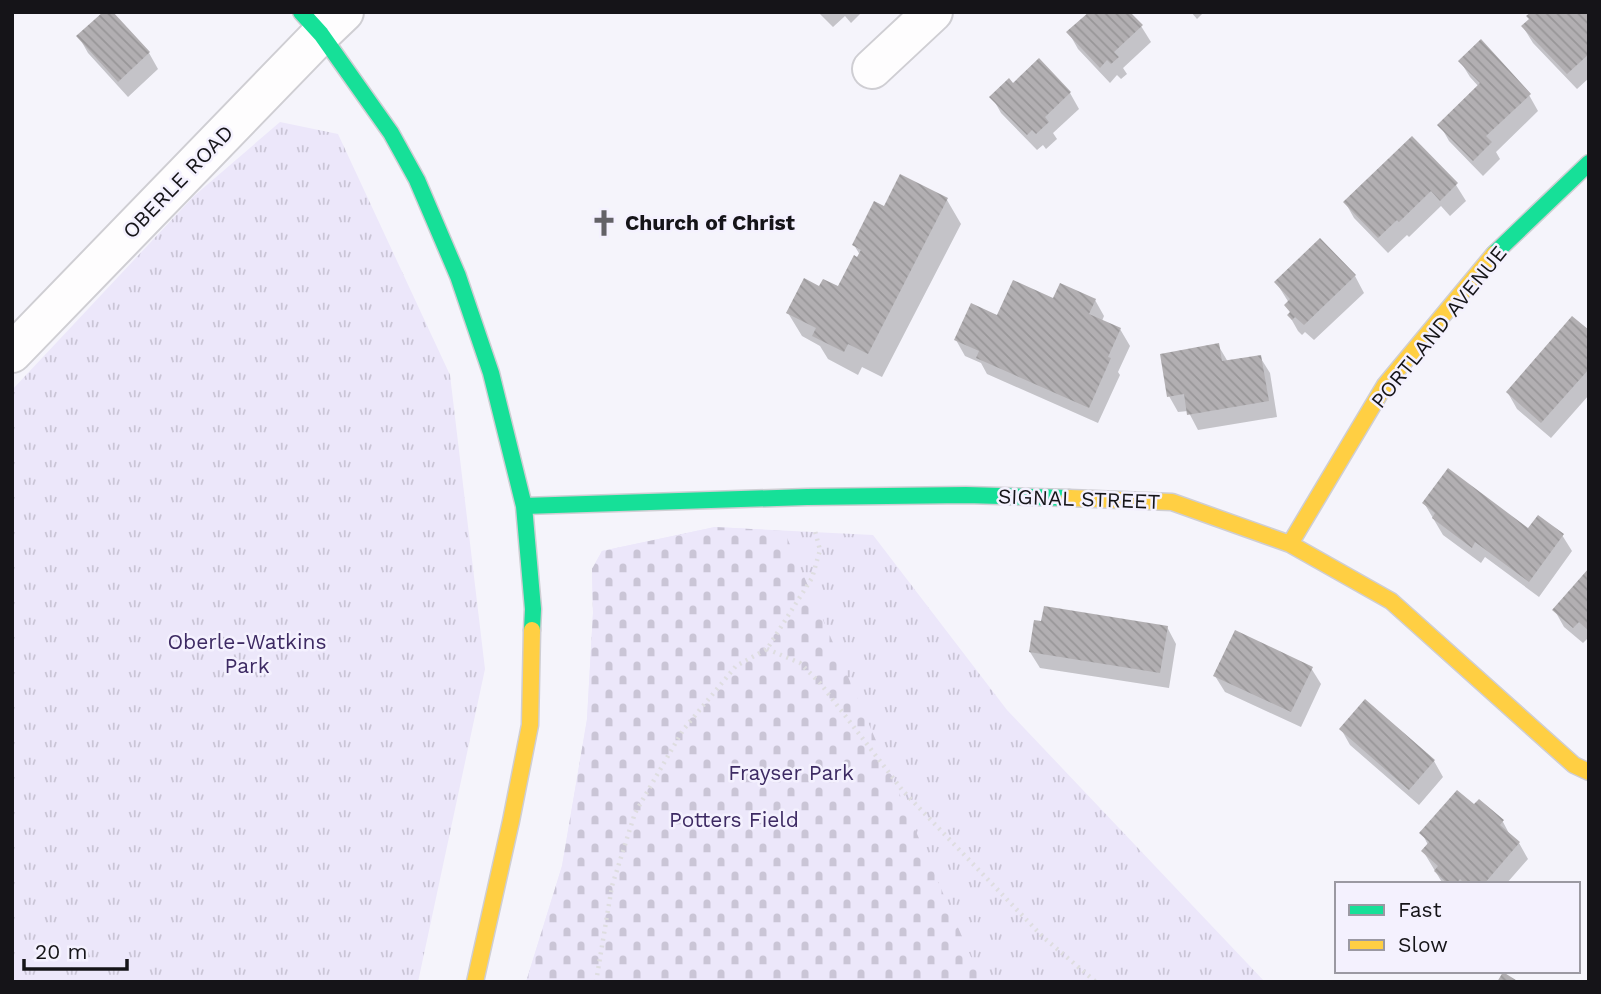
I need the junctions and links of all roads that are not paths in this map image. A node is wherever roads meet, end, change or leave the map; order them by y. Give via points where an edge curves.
1 (933, 12) edge
2 (322, 19) edge
3 (872, 69) dead end
4 (1589, 163) edge
5 (12, 353) edge
6 (524, 506) junction
7 (1290, 544) junction
8 (1589, 772) edge
9 (475, 982) edge

1 - 3 street
2 - 5 street, OBERLE ROAD
2 - 6 street via 391,132 458,276 487,362
4 - 7 street, PORTLAND AVENUE via 1491,257 1385,385
6 - 7 street, SIGNAL STREET via 967,495 1172,502
6 - 9 street via 533,609 530,725
7 - 8 street, SIGNAL STREET via 1391,601 1574,765

